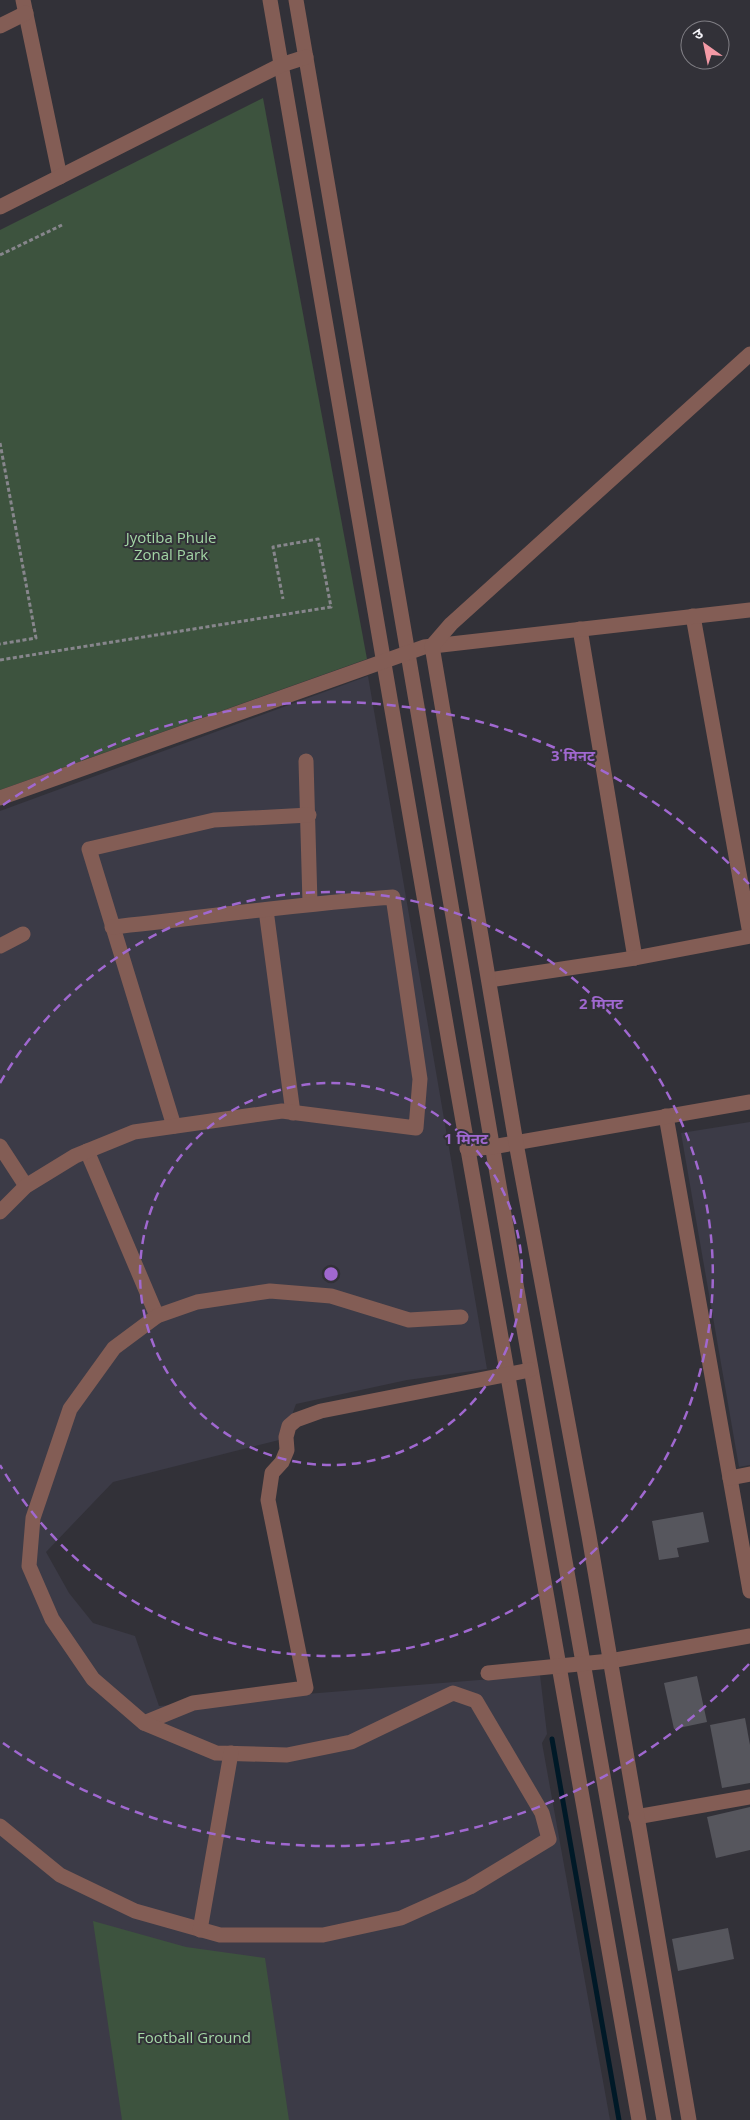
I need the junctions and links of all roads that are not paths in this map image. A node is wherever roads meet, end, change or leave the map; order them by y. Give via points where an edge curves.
1 (270, 0) edge
2 (296, 0) edge
3 (24, 6) edge
4 (0, 26) edge
5 (306, 57) junction
6 (281, 66) junction
7 (60, 177) junction
8 (0, 207) edge
9 (750, 354) edge
10 (750, 610) edge
11 (694, 616) junction
12 (580, 629) junction
13 (432, 646) junction
14 (408, 652) junction
15 (382, 662) junction
16 (306, 761) dead end
17 (0, 798) edge
18 (309, 815) junction
19 (310, 903) junction
20 (266, 910) junction
21 (112, 927) junction
22 (23, 934) dead end
23 (750, 935) edge
24 (0, 946) edge
25 (635, 958) junction
26 (489, 980) junction
27 (750, 1102) edge
28 (293, 1112) junction
29 (666, 1116) junction
30 (174, 1126) junction
31 (516, 1143) junction
32 (0, 1146) edge
33 (492, 1147) junction
34 (466, 1149) junction
35 (87, 1151) junction
36 (26, 1186) junction
37 (0, 1212) edge
38 (157, 1316) junction
39 (461, 1317) dead end
40 (530, 1370) junction
41 (507, 1376) junction
42 (750, 1474) edge
43 (730, 1478) junction
44 (750, 1591) edge
45 (750, 1636) edge
46 (610, 1660) junction
47 (582, 1664) junction
48 (559, 1667) junction
49 (488, 1673) dead end
50 (144, 1723) junction
51 (231, 1753) junction
52 (750, 1797) edge
53 (636, 1817) junction
54 (0, 1826) edge
55 (200, 1930) junction
56 (639, 2120) edge
57 (664, 2120) edge
58 (689, 2120) edge

1 - 6 street
2 - 5 street
3 - 4 street
3 - 7 street
5 - 6 street
5 - 14 street
6 - 7 street
6 - 15 street
7 - 8 street
9 - 13 street via 451,624
10 - 11 street
11 - 12 street
11 - 23 street
12 - 13 street
12 - 25 street
13 - 14 street
13 - 26 street
14 - 15 street
14 - 33 street
15 - 17 street
15 - 34 street
16 - 18 street
18 - 19 street
18 - 21 street via 214,820 89,849
19 - 20 street
19 - 28 street via 393,897 420,1079 416,1128
20 - 21 street
20 - 28 street
21 - 30 street
22 - 24 street
23 - 25 street
25 - 26 street
26 - 31 street
27 - 29 street
28 - 30 street
29 - 31 street
29 - 43 street
30 - 35 street via 134,1132
31 - 33 street
31 - 46 street
32 - 36 street
33 - 34 street
33 - 40 street
34 - 41 street
35 - 36 street
35 - 38 street
36 - 37 street
38 - 39 street via 196,1302 270,1291 331,1296 409,1320
38 - 50 street via 114,1348 70,1410 33,1518 29,1566 52,1620 93,1679
40 - 41 street
40 - 47 street
41 - 48 street
41 - 50 street via 321,1411 289,1426 287,1450 272,1473 268,1500 306,1688 193,1703
42 - 43 street
43 - 44 street
45 - 46 street
46 - 47 street
46 - 53 street
47 - 48 street
47 - 57 street
48 - 49 street
48 - 56 street
50 - 51 street via 216,1753
51 - 55 street
51 - 55 street via 286,1755 351,1742 453,1693 476,1701 542,1813 549,1839 470,1887 401,1918 323,1934 220,1935
52 - 53 street
53 - 58 street
54 - 55 street via 60,1876 134,1911

